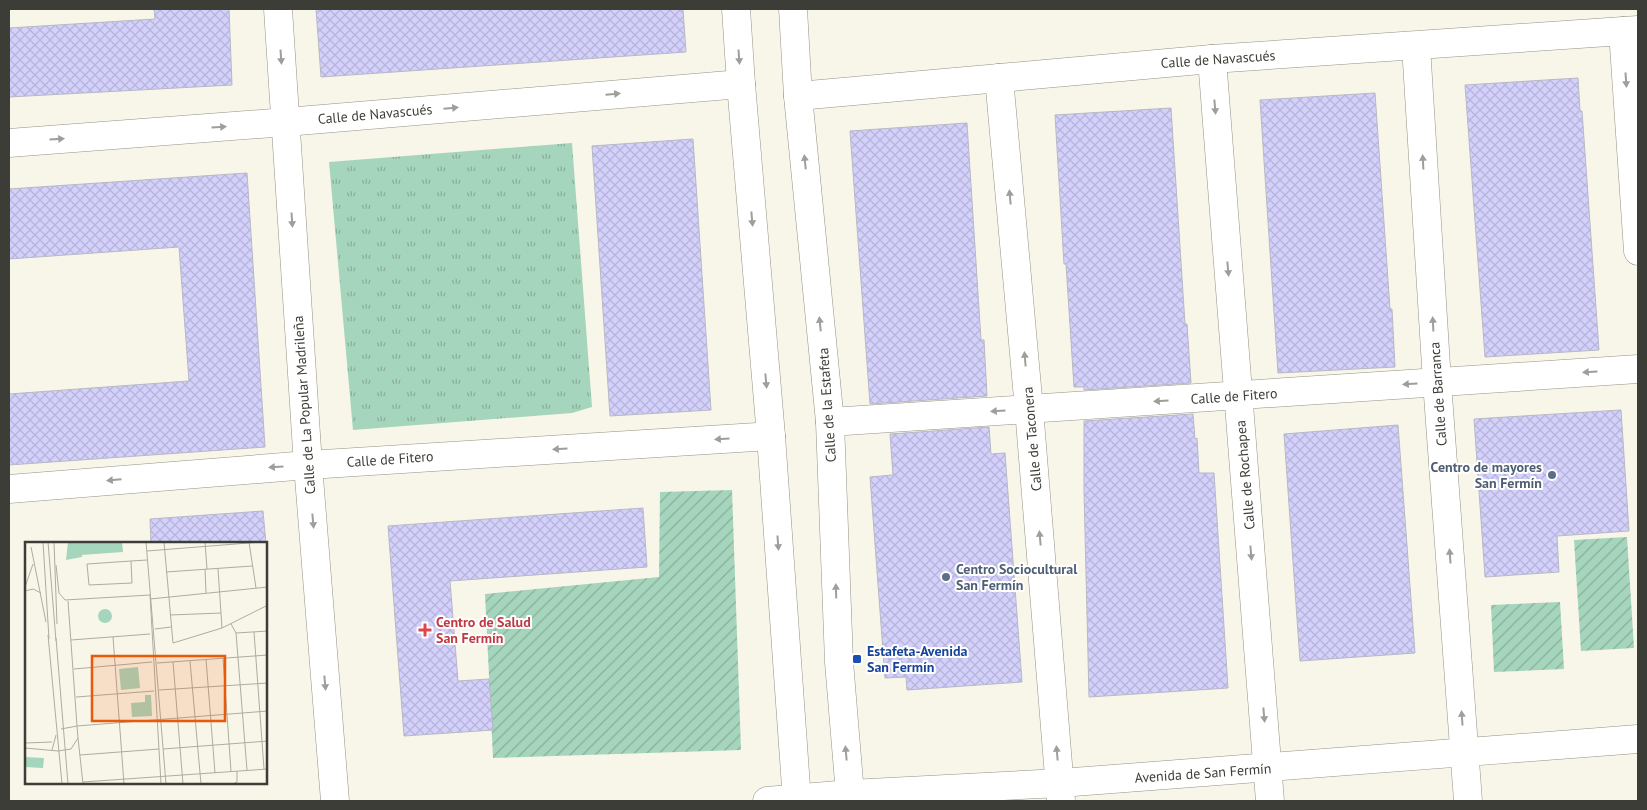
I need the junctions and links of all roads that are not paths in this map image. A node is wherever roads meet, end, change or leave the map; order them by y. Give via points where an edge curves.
1 (278, 9) edge
2 (736, 9) edge
3 (793, 9) edge
4 (1630, 31) edge
5 (1416, 46) junction
6 (1212, 59) junction
7 (999, 78) junction
8 (741, 84) junction
9 (798, 96) junction
10 (286, 122) junction
11 (9, 143) edge
12 (1638, 251) edge
13 (1638, 369) edge
14 (1437, 382) junction
15 (1238, 396) junction
16 (1029, 409) junction
17 (830, 422) junction
18 (771, 436) junction
19 (308, 465) junction
20 (9, 489) edge
21 (1638, 739) edge
22 (1464, 752) junction
23 (1268, 768) junction
24 (1060, 792) edge
25 (850, 798) edge
26 (797, 800) edge
27 (335, 801) edge
28 (767, 801) edge
29 (1270, 801) edge
30 (1468, 801) edge

1 -> 10 street, Calle de La Popular Madrileña
2 -> 8 street
3 - 9 street, Calle de la Estafeta
4 - 5 street, Calle de Navascués
4 -> 12 street
5 - 6 street, Calle de Navascués
14 -> 5 street, Calle de Barranca
6 - 7 street, Calle de Navascués
6 -> 15 street, Calle de Rochapea
7 - 9 street, Calle de Navascués
16 -> 7 street, Calle de Taconera
10 -> 8 street, Calle de Navascués
8 -> 18 street
17 -> 9 street, Calle de la Estafeta
11 -> 10 street, Calle de Navascués
10 -> 19 street, Calle de La Popular Madrileña
13 -> 14 street, Calle de Fitero
14 -> 15 street, Calle de Fitero
22 -> 14 street, Calle de Barranca
15 -> 16 street, Calle de Fitero
15 -> 23 street, Calle de Rochapea
16 -> 17 street, Calle de Fitero
24 -> 16 street, Calle de Taconera
25 -> 17 street, Calle de la Estafeta via 839,662
18 -> 19 street, Calle de Fitero
18 -> 26 street
19 -> 20 street, Calle de Fitero
19 -> 27 street, Calle de La Popular Madrileña
21 - 22 street, Avenida de San Fermín
22 - 23 street, Avenida de San Fermín
22 - 30 street, Calle de Barranca
23 - 24 street, Avenida de San Fermín
23 - 29 street, Calle de Rochapea
24 - 25 street, Avenida de San Fermín
25 - 26 street, Avenida de San Fermín
26 - 28 street, Avenida de San Fermín

